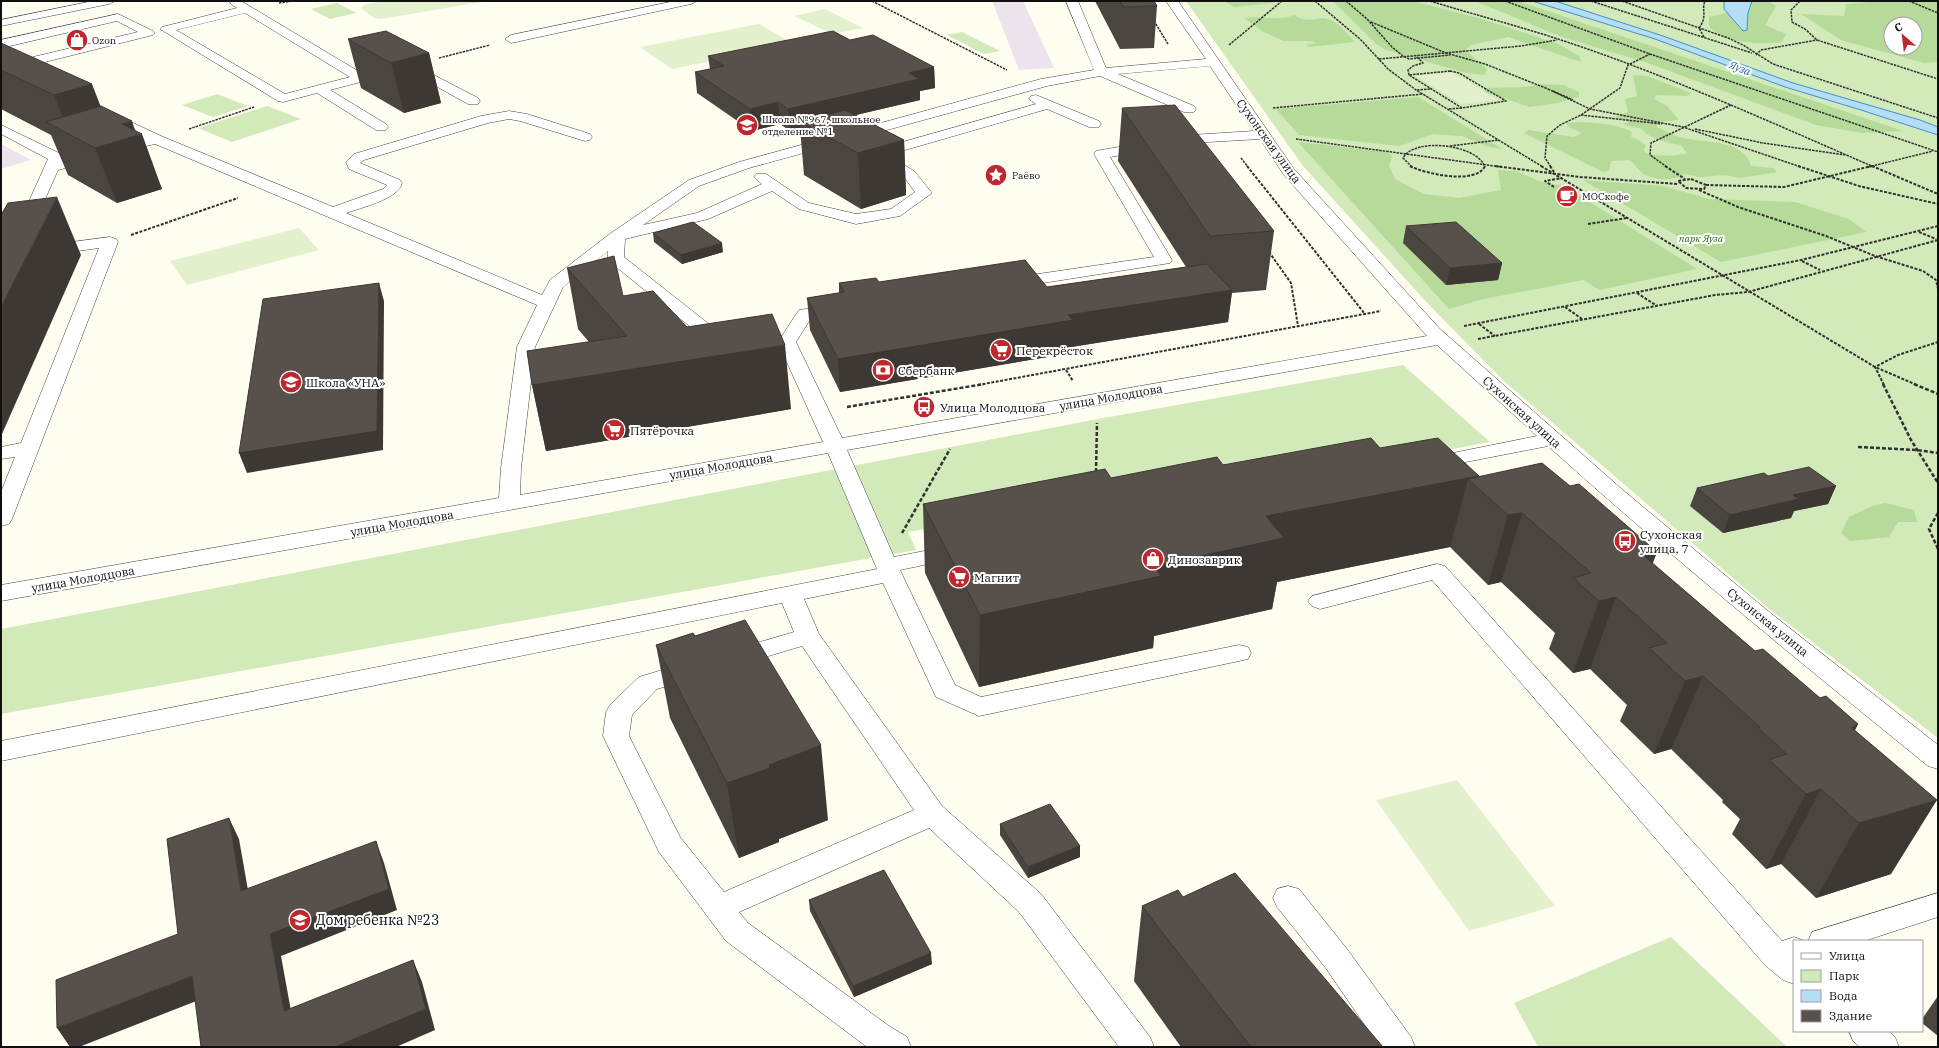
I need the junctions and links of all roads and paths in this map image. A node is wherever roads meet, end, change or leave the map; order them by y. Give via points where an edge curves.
1 (109, 1) edge
2 (234, 1) edge
3 (691, 1) edge
4 (872, 1) edge
5 (1072, 1) edge
6 (1172, 1) edge
7 (1282, 1) edge
8 (1315, 1) edge
9 (1346, 1) edge
10 (1430, 1) edge
11 (1505, 1) edge
12 (1591, 1) edge
13 (1622, 1) edge
14 (1705, 1) edge
15 (1800, 1) edge
16 (1909, 1) edge
17 (247, 9) junction
18 (11, 10) dead end
19 (1938, 13) edge
20 (38, 15) junction
21 (1371, 22) junction
22 (1, 23) edge
23 (1700, 28) junction
24 (65, 29) junction
25 (1704, 38) junction
26 (511, 39) joint
27 (1558, 39) junction
28 (1817, 40) junction
29 (1, 44) edge
30 (1225, 48) dead end
31 (1446, 53) junction
32 (1650, 54) junction
33 (1453, 55) junction
34 (1756, 55) junction
35 (1416, 56) junction
36 (1404, 57) junction
37 (1418, 58) junction
38 (1378, 59) junction
39 (37, 60) edge
40 (1212, 62) junction
41 (1628, 65) junction
42 (410, 66) junction
43 (1101, 72) junction
44 (1409, 75) junction
45 (361, 78) junction
46 (1938, 79) edge
47 (1036, 85) junction
48 (1431, 88) junction
49 (319, 89) junction
50 (1016, 90) junction
51 (1416, 90) junction
52 (1424, 94) junction
53 (283, 98) junction
54 (473, 101) dead end
55 (1049, 104) junction
56 (1731, 105) junction
57 (1266, 108) dead end
58 (1462, 108) junction
59 (1189, 109) dead end
60 (1448, 109) junction
61 (1590, 109) junction
62 (100, 112) edge
63 (1581, 115) junction
64 (1938, 118) edge
65 (1094, 124) dead end
66 (382, 127) dead end
67 (1683, 127) junction
68 (1, 129) edge
69 (1264, 136) junction
70 (585, 137) dead end
71 (843, 138) junction
72 (156, 139) junction
73 (1499, 140) junction
74 (1446, 146) junction
75 (126, 147) edge
76 (1933, 151) junction
77 (1938, 152) edge
78 (104, 153) edge
79 (1237, 153) dead end
80 (1405, 153) junction
81 (878, 154) junction
82 (1849, 156) junction
83 (1484, 164) junction
84 (744, 165) junction
85 (1872, 166) junction
86 (52, 167) junction
87 (1554, 173) junction
88 (1830, 176) junction
89 (1562, 178) junction
90 (1685, 179) junction
91 (1678, 184) junction
92 (773, 185) junction
93 (1706, 185) junction
94 (270, 187) junction
95 (1554, 187) dead end
96 (1699, 190) junction
97 (1938, 194) edge
98 (1938, 204) edge
99 (332, 213) junction
100 (1627, 218) junction
101 (1588, 224) dead end
102 (1938, 226) edge
103 (1918, 231) junction
104 (617, 236) junction
105 (19, 240) edge
106 (1937, 240) edge
107 (110, 242) junction
108 (1856, 247) junction
109 (1268, 251) edge
110 (35, 252) edge
111 (1875, 256) junction
112 (1801, 260) junction
113 (1821, 270) junction
114 (1723, 276) junction
115 (993, 286) edge
116 (1938, 289) edge
117 (1748, 292) junction
118 (1637, 293) junction
119 (546, 303) junction
120 (1657, 306) junction
121 (852, 307) edge
122 (1565, 307) junction
123 (1384, 311) dead end
124 (1365, 314) junction
125 (1582, 320) junction
126 (1479, 324) junction
127 (1298, 326) junction
128 (1495, 336) junction
129 (1441, 339) junction
130 (787, 342) junction
131 (1938, 342) edge
132 (1875, 367) junction
133 (1938, 394) edge
134 (820, 412) junction
135 (1098, 419) dead end
136 (1552, 439) junction
137 (835, 446) junction
138 (1858, 447) dead end
139 (29, 448) junction
140 (951, 448) dead end
141 (1917, 450) junction
142 (1, 452) edge
143 (1938, 453) edge
144 (1412, 466) edge
145 (1096, 474) edge
146 (1938, 483) edge
147 (510, 504) junction
148 (1938, 513) edge
149 (1, 519) edge
150 (900, 535) dead end
151 (977, 548) edge
152 (1938, 549) edge
153 (888, 569) junction
154 (1, 593) edge
155 (790, 594) junction
156 (1320, 601) dead end
157 (808, 636) junction
158 (1239, 653) dead end
159 (1, 751) edge
160 (1938, 759) edge
161 (932, 814) junction
162 (1288, 898) dead end
163 (1938, 905) edge
164 (718, 908) junction
165 (1826, 940) edge
166 (1788, 959) edge
167 (1866, 1032) edge
168 (895, 1047) edge
169 (1138, 1047) edge
170 (1399, 1047) edge
171 (1883, 1047) edge

1 - 20 street
2 - 17 street
3 - 26 street
4 - 47 path
5 - 43 street
6 - 40 street, Сухонская улица
7 - 30 path
8 - 38 path via 1360,39
9 - 21 path
10 - 27 path
11 - 32 path
12 - 25 path
13 - 23 path
14 - 23 path via 1704,21
15 - 28 path via 1791,10 1792,22
16 - 19 path
17 - 45 street
17 - 53 street via 166,29
18 - 20 street
20 - 22 street
20 - 24 street
21 - 31 path
21 - 36 path via 1391,47
23 - 25 path
23 - 34 path via 1743,45
24 - 29 street
24 - 39 street via 118,17 149,33
25 - 34 path
26 - 42 path
27 - 31 path via 1521,46
27 - 41 path
28 - 34 path via 1761,50
28 - 46 path
31 - 33 path
31 - 35 path
32 - 41 path
32 - 76 path
33 - 37 path
33 - 61 path via 1485,64
34 - 64 path via 1773,64
35 - 36 path
35 - 37 path
36 - 37 path
36 - 38 path
37 - 44 path via 1423,64 1413,66 1408,70
38 - 51 path
40 - 43 street
40 - 69 street, Сухонская улица
41 - 56 path
41 - 61 path via 1620,88
42 - 45 street
42 - 54 street
43 - 47 street
43 - 59 street
44 - 48 path
44 - 58 path via 1454,72 1506,101
45 - 49 street
47 - 50 street
48 - 51 path
48 - 58 path
49 - 53 street
49 - 66 street
50 - 55 street
50 - 71 street
51 - 52 path
52 - 57 path
52 - 60 path
53 - 72 path
55 - 65 street
55 - 81 street
56 - 67 path
56 - 82 path
58 - 60 path
60 - 73 path
61 - 63 path
61 - 67 path
62 - 72 street
63 - 67 path
63 - 87 path via 1560,125 1547,136 1545,158
67 - 82 path
67 - 88 path
67 - 90 path via 1651,143 1650,155
68 - 86 street via 56,158
69 - 80 path
69 - 115 street via 1205,137 1101,154 1164,260
69 - 129 street, Сухонская улица via 1289,172
70 - 99 street via 510,115 486,119 359,157 353,162 354,166 395,183 394,187 388,192
71 - 81 street
71 - 84 street
72 - 75 street
72 - 94 street
73 - 74 path
73 - 87 path
74 - 80 path via 1420,146
74 - 83 path via 1471,152 1480,157
76 - 77 path
76 - 85 path
78 - 86 street
79 - 124 path
80 - 83 path
80 - 83 path via 1403,158 1412,168 1447,177 1472,175 1480,172 1485,167
81 - 92 street via 909,174 924,192 895,213 856,219 804,206
82 - 85 path
83 - 87 path
84 - 92 street
84 - 104 street via 694,183
85 - 88 path
85 - 97 path
86 - 105 street
87 - 89 path
87 - 91 path via 1620,181
88 - 93 path via 1784,188
88 - 98 path via 1893,196
89 - 95 path via 1546,181
89 - 100 path
90 - 91 path via 1680,180
90 - 93 path
91 - 96 path
92 - 104 street via 702,216
93 - 96 path via 1704,189
94 - 99 street
94 - 107 path
96 - 108 path via 1738,207
99 - 119 street
100 - 101 path
100 - 114 path
102 - 103 path
103 - 106 path
103 - 108 path
104 - 119 street via 556,284
104 - 130 street via 616,259 714,337
106 - 111 path
107 - 110 street
107 - 139 street
108 - 111 path
108 - 112 path
109 - 127 path via 1291,284
111 - 113 path
111 - 116 path via 1923,272 1936,280
112 - 113 path
112 - 114 path
113 - 117 path
114 - 117 path
114 - 118 path
117 - 120 path via 1715,295
117 - 132 path
118 - 120 path
118 - 122 path
119 - 147 street via 526,347 511,468
120 - 125 path
121 - 130 street via 805,314
122 - 125 path
122 - 126 path
123 - 124 path
124 - 127 path
125 - 128 path
126 - 128 path
126 - 129 path
127 - 134 path via 1066,370
128 - 129 path
129 - 136 street, Сухонская улица
129 - 137 street, улица Молодцова
130 - 134 street
131 - 132 path via 1898,355
132 - 133 path
132 - 141 path
134 - 137 street
135 - 145 path
136 - 144 street
136 - 160 street, Сухонская улица via 1760,617
137 - 147 street, улица Молодцова
137 - 153 street
138 - 141 path
139 - 142 street
139 - 149 street
140 - 150 path
141 - 143 path
141 - 146 path
147 - 154 street, улица Молодцова
148 - 152 path via 1929,529
151 - 153 street
153 - 155 street
153 - 158 street via 945,691 979,707
155 - 157 street
155 - 159 street
156 - 166 street via 1437,571
157 - 161 street
157 - 164 street via 648,683 619,712 616,736 666,838
161 - 164 street
161 - 169 street via 1030,903
162 - 170 street via 1336,958
163 - 165 street
164 - 168 street via 737,932
167 - 171 street

